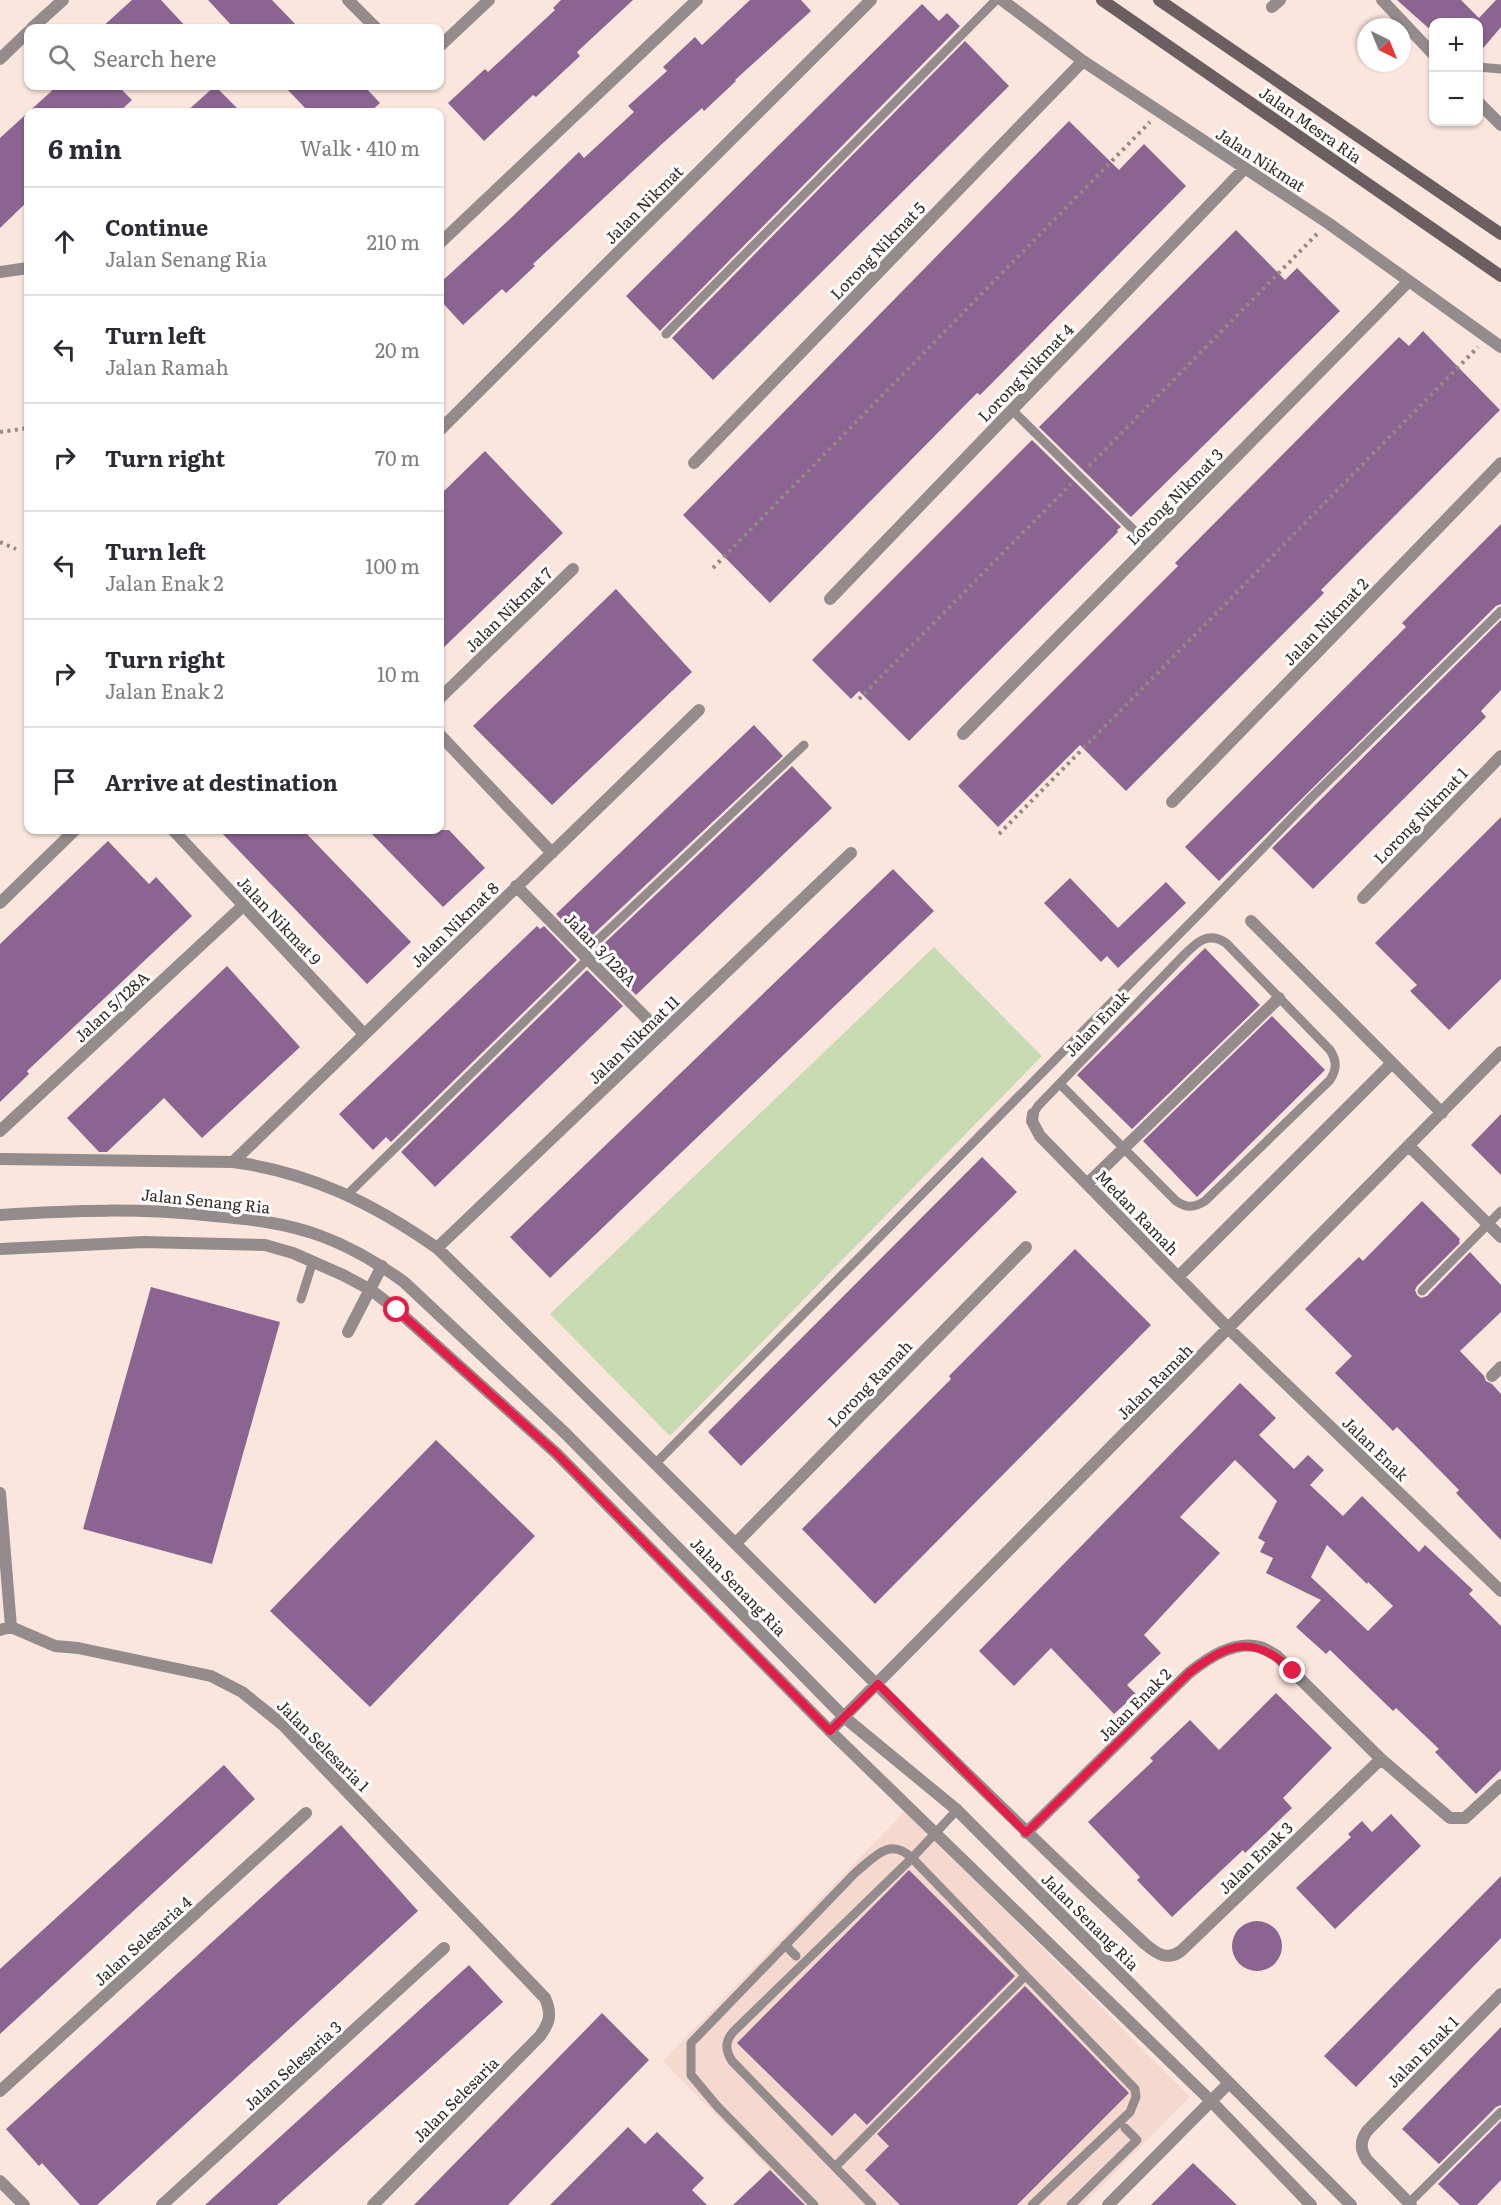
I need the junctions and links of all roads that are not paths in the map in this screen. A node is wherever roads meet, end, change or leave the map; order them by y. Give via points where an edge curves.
1 (63, 0) edge
2 (348, 0) edge
3 (489, 0) edge
4 (697, 0) edge
5 (871, 0) edge
6 (996, 0) edge
7 (1002, 0) edge
8 (1102, 0) edge
9 (1159, 0) edge
10 (1382, 0) edge
11 (36, 24) edge
12 (372, 24) edge
13 (24, 36) edge
14 (444, 42) edge
15 (1429, 50) edge
16 (0, 59) edge
17 (1083, 61) junction
18 (1483, 67) edge
19 (1501, 69) edge
20 (1483, 106) edge
21 (1501, 125) edge
22 (1245, 168) junction
23 (1501, 234) edge
24 (444, 239) edge
25 (24, 269) edge
26 (0, 272) edge
27 (1501, 276) edge
28 (1408, 282) junction
29 (666, 334) dead end
30 (1501, 347) edge
31 (1012, 410) junction
32 (444, 426) edge
33 (694, 463) dead end
34 (1501, 463) edge
35 (1149, 545) junction
36 (573, 569) dead end
37 (830, 599) dead end
38 (1501, 611) edge
39 (444, 694) edge
40 (699, 710) dead end
41 (963, 734) dead end
42 (444, 739) edge
43 (804, 746) dead end
44 (1501, 756) edge
45 (1172, 802) dead end
46 (71, 834) edge
47 (177, 834) edge
48 (552, 852) junction
49 (851, 853) dead end
50 (516, 886) junction
51 (1363, 898) dead end
52 (0, 903) edge
53 (244, 905) junction
54 (1251, 921) dead end
55 (586, 957) junction
56 (1279, 998) junction
57 (364, 1034) junction
58 (662, 1034) junction
59 (1501, 1052) edge
60 (1392, 1063) junction
61 (1060, 1084) junction
62 (1442, 1113) junction
63 (1033, 1114) joint
64 (0, 1131) edge
65 (1409, 1146) junction
66 (1124, 1149) junction
67 (0, 1159) edge
68 (232, 1162) junction
69 (1088, 1184) junction
70 (348, 1194) junction
71 (1501, 1211) edge
72 (0, 1215) edge
73 (1488, 1224) junction
74 (1501, 1237) edge
75 (1026, 1246) dead end
76 (436, 1248) junction
77 (0, 1249) edge
78 (313, 1261) junction
79 (382, 1266) junction
80 (1178, 1276) junction
81 (371, 1290) junction
82 (1422, 1291) dead end
83 (301, 1299) dead end
84 (1229, 1329) junction
85 (348, 1332) dead end
86 (655, 1464) junction
87 (0, 1493) edge
88 (736, 1543) junction
89 (1501, 1591) edge
90 (5, 1629) edge
91 (878, 1684) junction
92 (844, 1717) junction
93 (830, 1731) junction
94 (1381, 1759) junction
95 (1501, 1785) edge
96 (957, 1810) junction
97 (306, 1813) dead end
98 (936, 1832) junction
99 (1026, 1833) junction
100 (912, 1858) junction
101 (785, 1945) junction
102 (444, 1948) dead end
103 (796, 1956) dead end
104 (1024, 1977) junction
105 (1501, 1994) edge
106 (551, 2010) joint
107 (1228, 2083) junction
108 (0, 2091) edge
109 (1212, 2102) junction
110 (1501, 2112) edge
111 (1125, 2128) dead end
112 (835, 2167) junction
113 (0, 2181) edge
114 (1410, 2204) edge
115 (24, 2205) edge
116 (162, 2205) edge
117 (373, 2205) edge
118 (814, 2205) edge
119 (872, 2205) edge
120 (1032, 2205) edge
121 (1071, 2205) edge
122 (1108, 2205) edge
123 (1311, 2205) edge
124 (1351, 2205) edge

1 - 11 street
2 - 12 street
3 - 14 street
4 - 24 street
5 - 32 street, Jalan Nikmat
6 - 29 lane
7 - 17 street, Jalan Nikmat
8 - 27 main road, Jalan Mesra Ria
9 - 23 main road, Jalan Mesra Ria
10 - 15 street
13 - 16 street
17 - 22 street, Jalan Nikmat
17 - 33 street, Lorong Nikmat 5
18 - 19 lane
20 - 21 street
22 - 28 street, Jalan Nikmat
22 - 31 street, Lorong Nikmat 4
25 - 26 street
28 - 30 street, Jalan Nikmat
28 - 35 street, Lorong Nikmat 3
31 - 35 lane
31 - 37 street, Lorong Nikmat 4
34 - 45 street, Jalan Nikmat 2
35 - 41 street, Lorong Nikmat 3
36 - 39 street, Jalan Nikmat 7
38 - 86 lane via 1311,798
40 - 48 street, Jalan Nikmat 8
42 - 48 street
43 - 55 lane
44 - 51 street, Lorong Nikmat 1
46 - 52 street
47 - 53 street, Jalan Nikmat 9
48 - 50 street, Jalan Nikmat 8
49 - 58 street, Jalan Nikmat 11
50 - 55 street, Jalan 3/128A
50 - 57 street, Jalan Nikmat 8
53 - 57 street, Jalan Nikmat 9
53 - 64 street, Jalan 5/128A
54 - 60 street
55 - 58 street, Jalan 3/128A
55 - 70 lane
56 - 61 lane, Jalan Enak via 1219,938 1203,938
56 - 66 street
56 - 66 lane, Jalan Enak via 1335,1057 1330,1080 1198,1206 1176,1201
57 - 68 street, Jalan Nikmat 8
58 - 76 street, Jalan Nikmat 11
59 - 62 street, Jalan Ramah
60 - 62 street
60 - 80 street
61 - 63 lane, Jalan Enak
61 - 66 lane
62 - 65 street, Jalan Ramah
63 - 69 street, Medan Ramah via 1032,1121 1040,1136
65 - 73 street
65 - 84 street, Jalan Ramah
66 - 69 street
67 - 68 street
68 - 70 street via 262,1166
69 - 80 street, Medan Ramah
70 - 76 street via 397,1220
71 - 73 lane
72 - 79 street, Jalan Senang Ria via 129,1209 262,1220 320,1236
73 - 74 street
73 - 82 lane
75 - 88 street, Lorong Ramah
76 - 86 street
77 - 78 street via 144,1242 230,1243 265,1245
78 - 81 street
78 - 83 lane
79 - 81 street
79 - 92 street, Jalan Senang Ria via 404,1282 566,1434
80 - 84 street, Medan Ramah
81 - 85 street
81 - 93 street via 556,1453
84 - 89 street, Jalan Enak
84 - 91 street, Jalan Ramah
86 - 88 street
87 - 90 street
88 - 91 street
90 - 106 street, Jalan Selesaria 1 via 55,1646 211,1676 242,1692 283,1725 538,1988
91 - 92 street, Jalan Ramah
91 - 99 street
92 - 93 street, Jalan Ramah
92 - 96 street, Jalan Senang Ria
93 - 98 street
94 - 95 street, Jalan Enak 2 via 1450,1818 1465,1818
94 - 99 street, Jalan Enak 2 via 1277,1656 1260,1647 1233,1648 1189,1673
94 - 99 street, Jalan Enak 3 via 1181,1951 1168,1957 1145,1944
96 - 98 lane
96 - 107 street, Jalan Senang Ria
97 - 108 street, Jalan Selesaria 4
98 - 100 lane
98 - 109 street
100 - 101 lane via 901,1850 885,1849
100 - 104 lane
100 - 112 lane via 728,2038 732,2061
101 - 103 lane
101 - 118 lane via 691,2043 692,2075
102 - 116 street, Jalan Selesaria 3
104 - 112 lane
104 - 120 lane via 1130,2082 1136,2097 1130,2112
105 - 114 street, Jalan Enak 1 via 1362,2137 1362,2153
106 - 117 street, Jalan Selesaria via 549,2023 540,2036
107 - 109 street
107 - 124 street, Jalan Senang Ria
109 - 122 street
109 - 123 street
110 - 114 lane
111 - 121 lane via 1137,2140
112 - 119 lane
113 - 115 street

